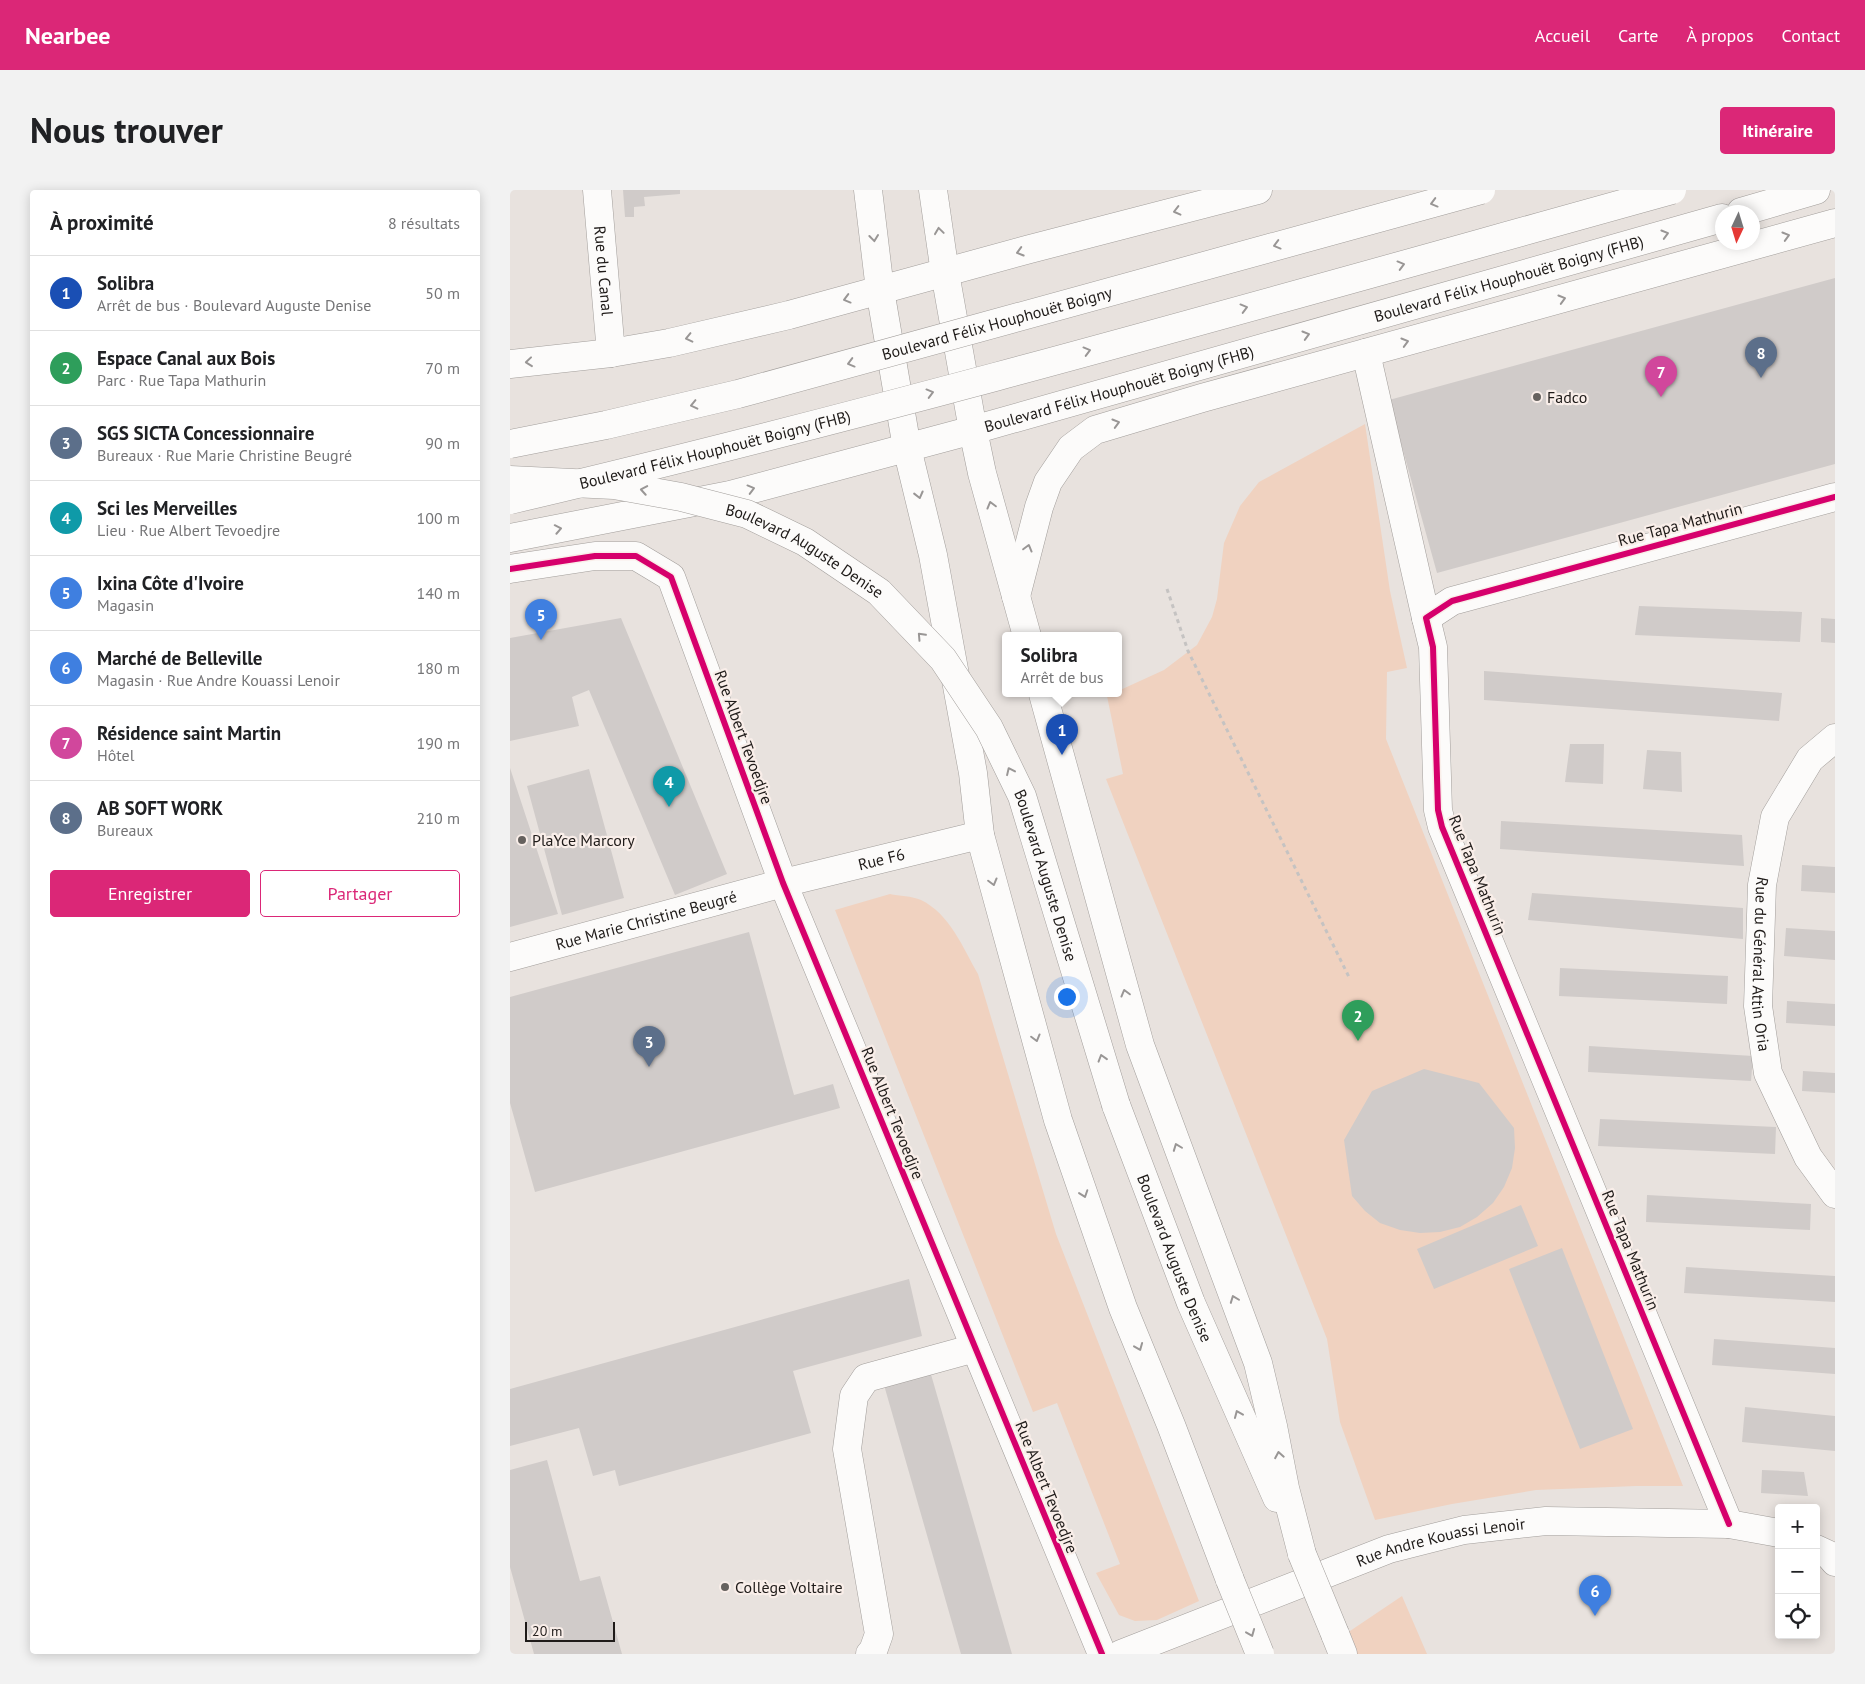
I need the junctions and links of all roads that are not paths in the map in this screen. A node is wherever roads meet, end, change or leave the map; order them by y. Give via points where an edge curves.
1 (597, 190) edge
2 (868, 190) edge
3 (933, 190) edge
4 (1258, 190) edge
5 (1481, 190) edge
6 (1672, 190) edge
7 (1816, 190) edge
8 (1212, 195) edge
9 (1760, 206) edge
10 (1715, 220) edge
11 (1835, 223) edge
12 (945, 273) junction
13 (880, 290) junction
14 (611, 353) junction
15 (1366, 353) junction
16 (510, 364) edge
17 (973, 430) junction
18 (510, 444) edge
19 (907, 448) junction
20 (510, 480) edge
21 (1835, 497) edge
22 (510, 500) edge
23 (510, 538) edge
24 (510, 569) edge
25 (1016, 596) junction
26 (1426, 618) junction
27 (1026, 632) edge
28 (1044, 697) edge
29 (1835, 738) edge
30 (980, 835) junction
31 (782, 883) junction
32 (510, 957) edge
33 (1835, 1194) edge
34 (975, 1348) junction
35 (1729, 1524) junction
36 (1775, 1531) edge
37 (1820, 1551) edge
38 (1302, 1554) junction
39 (1835, 1562) edge
40 (1339, 1644) edge
41 (870, 1654) edge
42 (1102, 1654) edge
43 (1120, 1654) edge
44 (1260, 1654) edge

1 - 14 main road, Rue du Canal
2 -> 13 main road
12 -> 3 main road
4 - 8 main road
5 -> 18 main road, Boulevard Félix Houphouët Boigny, bridge via 738,394
22 -> 6 main road, Boulevard Félix Houphouët Boigny (FHB), bridge via 754,440
7 - 9 main road
8 -> 12 main road
17 -> 10 main road, Boulevard Félix Houphouët Boigny (FHB)
15 -> 11 main road, Boulevard Félix Houphouët Boigny (FHB)
12 - 13 main road
12 - 17 main road
13 -> 14 main road via 789,315
13 - 19 main road
14 -> 16 main road
25 -> 15 main road, Boulevard Félix Houphouët Boigny (FHB) via 1048,482 1071,448 1095,430
15 - 26 main road
17 - 19 main road, Boulevard Félix Houphouët Boigny (FHB)
25 -> 17 main road
23 -> 19 main road, Boulevard Félix Houphouët Boigny (FHB) via 730,495
19 -> 30 main road via 933,555 973,773
38 -> 20 main road, Boulevard Auguste Denise, bridge via 1191,1303 1116,1105 1022,796 989,728 943,659 880,592 805,542 747,514 681,497 614,485
21 - 26 main road, Rue Tapa Mathurin via 1452,600
24 - 31 main road, Rue Albert Tevoedjre via 595,556 636,556 671,577
25 - 27 main road
26 - 35 main road, Rue Tapa Mathurin via 1433,647 1438,810 1442,827
38 -> 28 main road, Boulevard Auguste Denise via 1258,1363 1140,1045
29 - 33 main road, Rue du Général Attin Oria via 1810,759 1775,818 1762,885 1758,1006 1768,1073 1808,1157
30 - 31 main road, Rue F6
30 -> 44 main road, bridge via 1058,1120 1123,1308
31 - 32 main road, Rue Marie Christine Beugré
31 - 34 main road, Rue Albert Tevoedjre
34 - 41 main road via 866,1378 854,1396 847,1449 879,1634
34 - 42 main road, Rue Albert Tevoedjre
35 - 36 main road, Rue Andre Kouassi Lenoir
35 - 43 main road, Rue Andre Kouassi Lenoir via 1546,1521 1464,1530 1389,1549
37 - 39 main road
38 - 40 main road, Boulevard Auguste Denise, bridge

